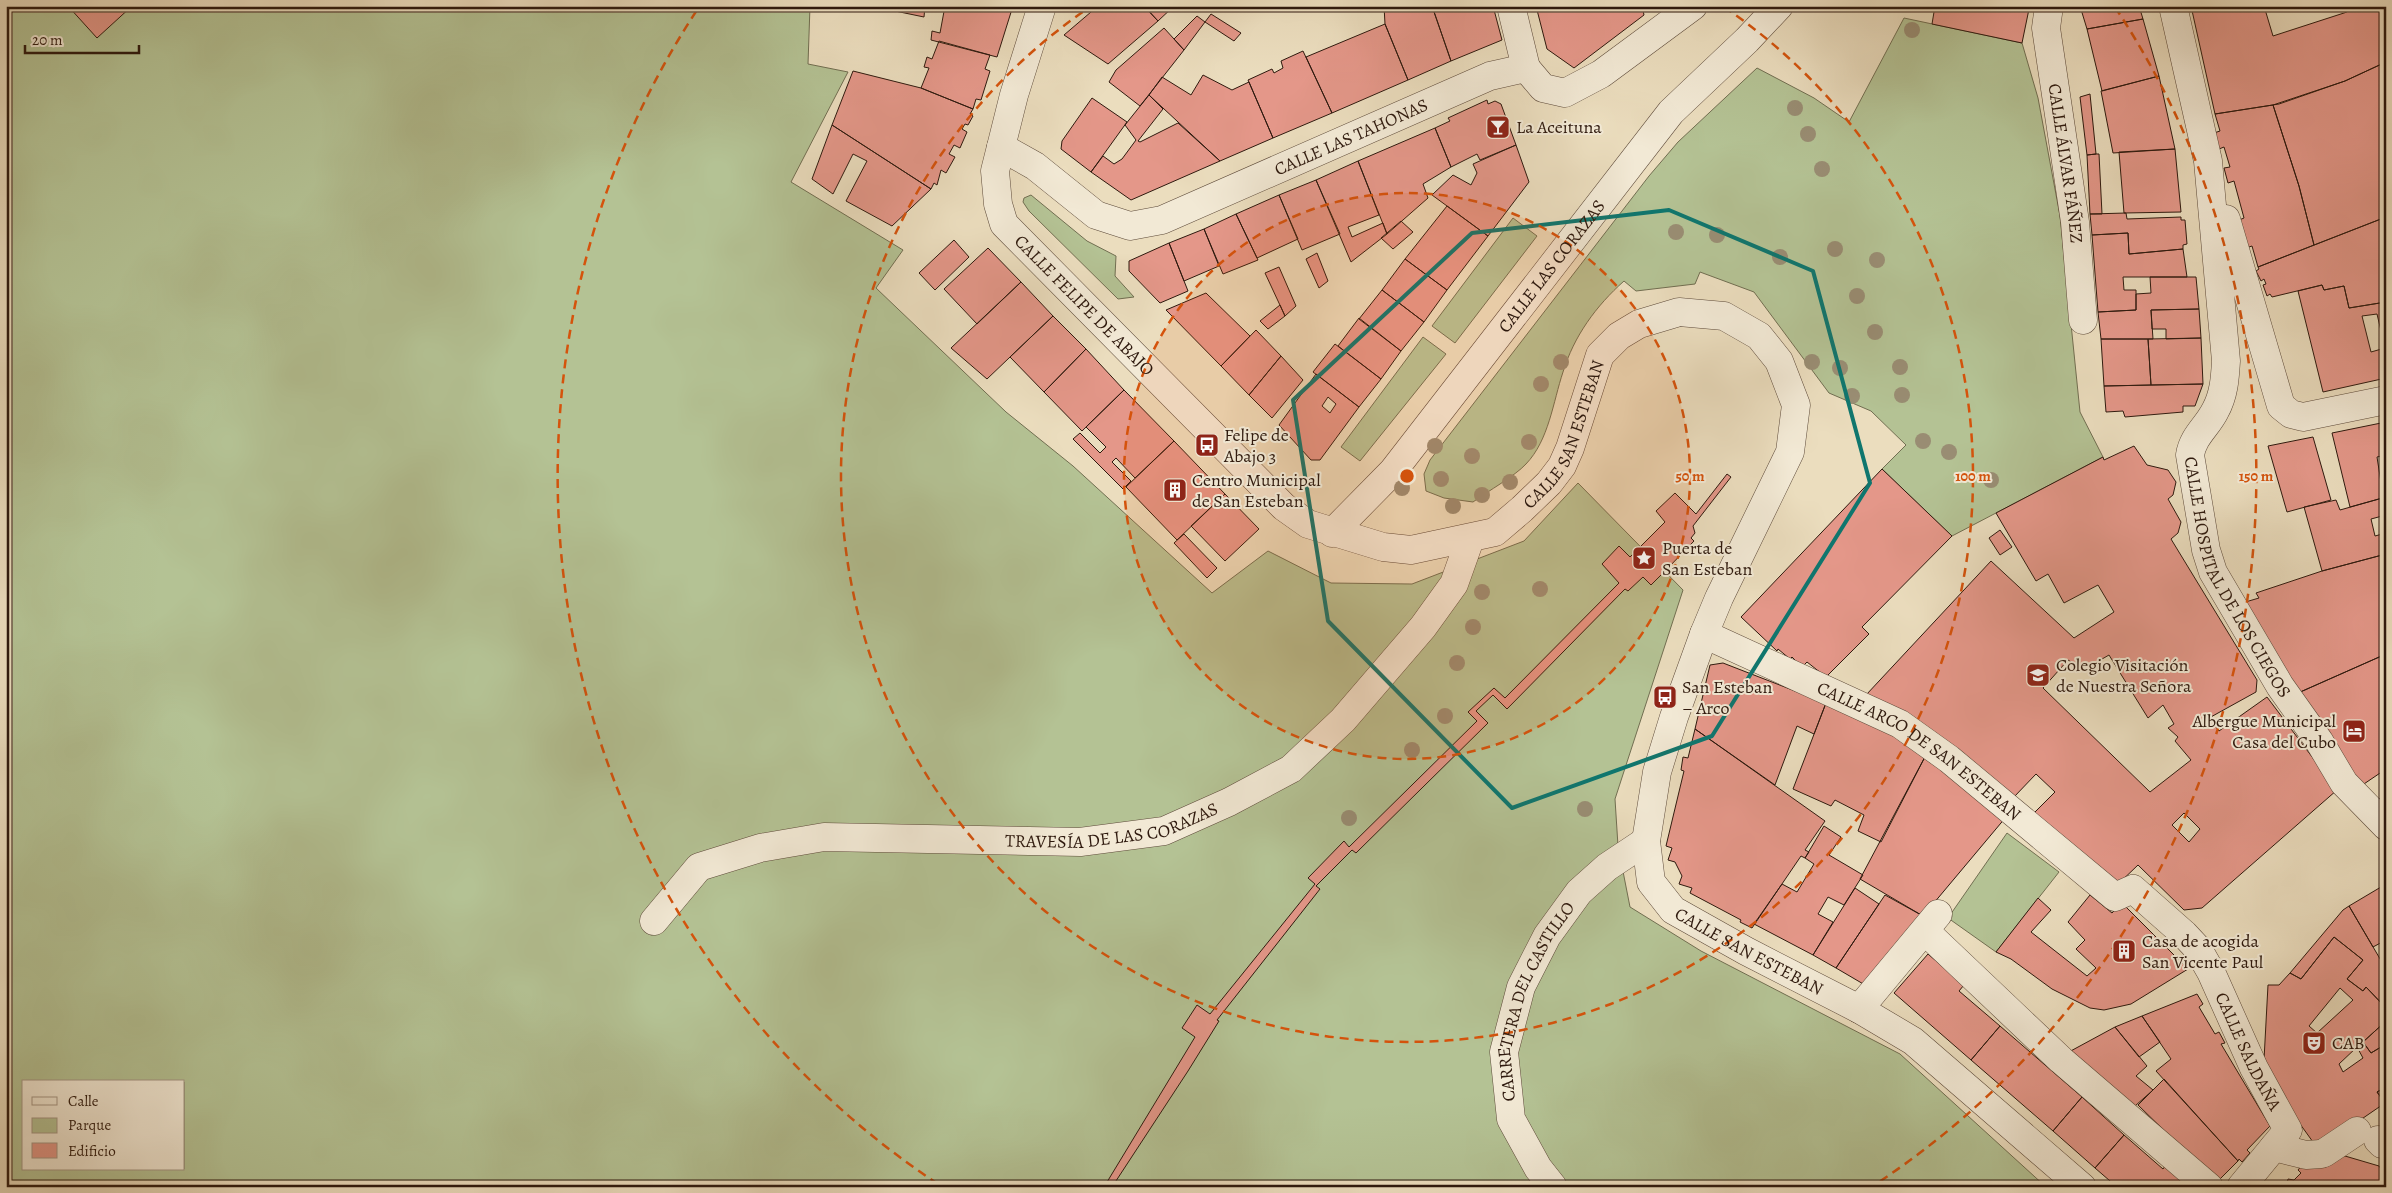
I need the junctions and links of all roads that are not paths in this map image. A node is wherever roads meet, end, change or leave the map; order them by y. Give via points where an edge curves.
1 (1042, 6) edge
2 (1511, 6) edge
3 (1693, 6) edge
4 (1779, 6) edge
5 (2050, 6) edge
6 (2173, 6) edge
7 (1526, 68) junction
8 (1001, 147) junction
9 (2208, 160) junction
10 (2083, 320) dead end
11 (2386, 400) edge
12 (1332, 533) junction
13 (1470, 539) junction
14 (1704, 634) junction
15 (2386, 826) edge
16 (1646, 841) junction
17 (2115, 897) joint
18 (654, 921) dead end
19 (1860, 1009) junction
20 (2370, 1135) dead end
21 (2274, 1147) junction
22 (1553, 1187) edge
23 (2082, 1187) edge
24 (2209, 1187) edge
25 (2240, 1187) edge

1 - 8 street, CALLE FELIPE DE ABAJO
2 - 7 street
3 - 7 street via 1601,74 1565,94 1543,88
4 - 12 street, CALLE LAS CORAZAS via 1671,112 1393,471
5 - 10 street, CALLE ÁLVAR FÁÑEZ via 2046,28 2075,222
6 - 9 street, CALLE HOSPITAL DE LOS CIEGOS
7 - 8 street, CALLE LAS TAHONAS via 1490,76 1162,220 1130,226 1096,215 1035,166
8 - 12 street, CALLE FELIPE DE ABAJO via 995,171 998,204 1004,224 1284,507 1308,524
9 - 11 street, CALLE HOSPITAL DE LOS CIEGOS via 2281,406 2291,414 2303,417
9 - 15 street, CALLE HOSPITAL DE LOS CIEGOS via 2226,361 2224,388 2216,410 2192,443 2190,454 2206,550 2213,572 2280,686 2344,783
12 - 13 street, CALLE SAN ESTEBAN via 1383,547 1411,550
13 - 14 street, CALLE SAN ESTEBAN via 1495,532 1522,509 1562,466 1600,354 1619,336 1638,324 1679,312 1724,316 1759,336 1779,361 1796,405 1790,452
13 - 18 street, TRAVESÍA DE LAS CORAZAS via 1454,584 1423,627 1344,720 1291,769 1229,802 1164,831 1080,842 824,837 760,848 699,867
14 - 16 street, CALLE SAN ESTEBAN via 1657,772
14 - 17 street, CALLE ARCO DE SAN ESTEBAN via 1900,724 1949,759
16 - 19 street, CALLE SAN ESTEBAN via 1651,882 1673,910 1746,952
16 - 22 street, CARRETERA DEL CASTILLO via 1607,867 1579,892 1547,936 1521,987 1504,1052 1511,1119 1538,1168
17 - 21 street, CALLE SALDAÑA via 2132,889 2198,949 2254,1068 2288,1130
19 - 23 street, CALLE SAN ESTEBAN via 1913,1041
19 - 24 street via 1932,922 2054,1045
20 - 21 street via 2323,1154 2306,1155
21 - 25 street, CALLE SALDAÑA

